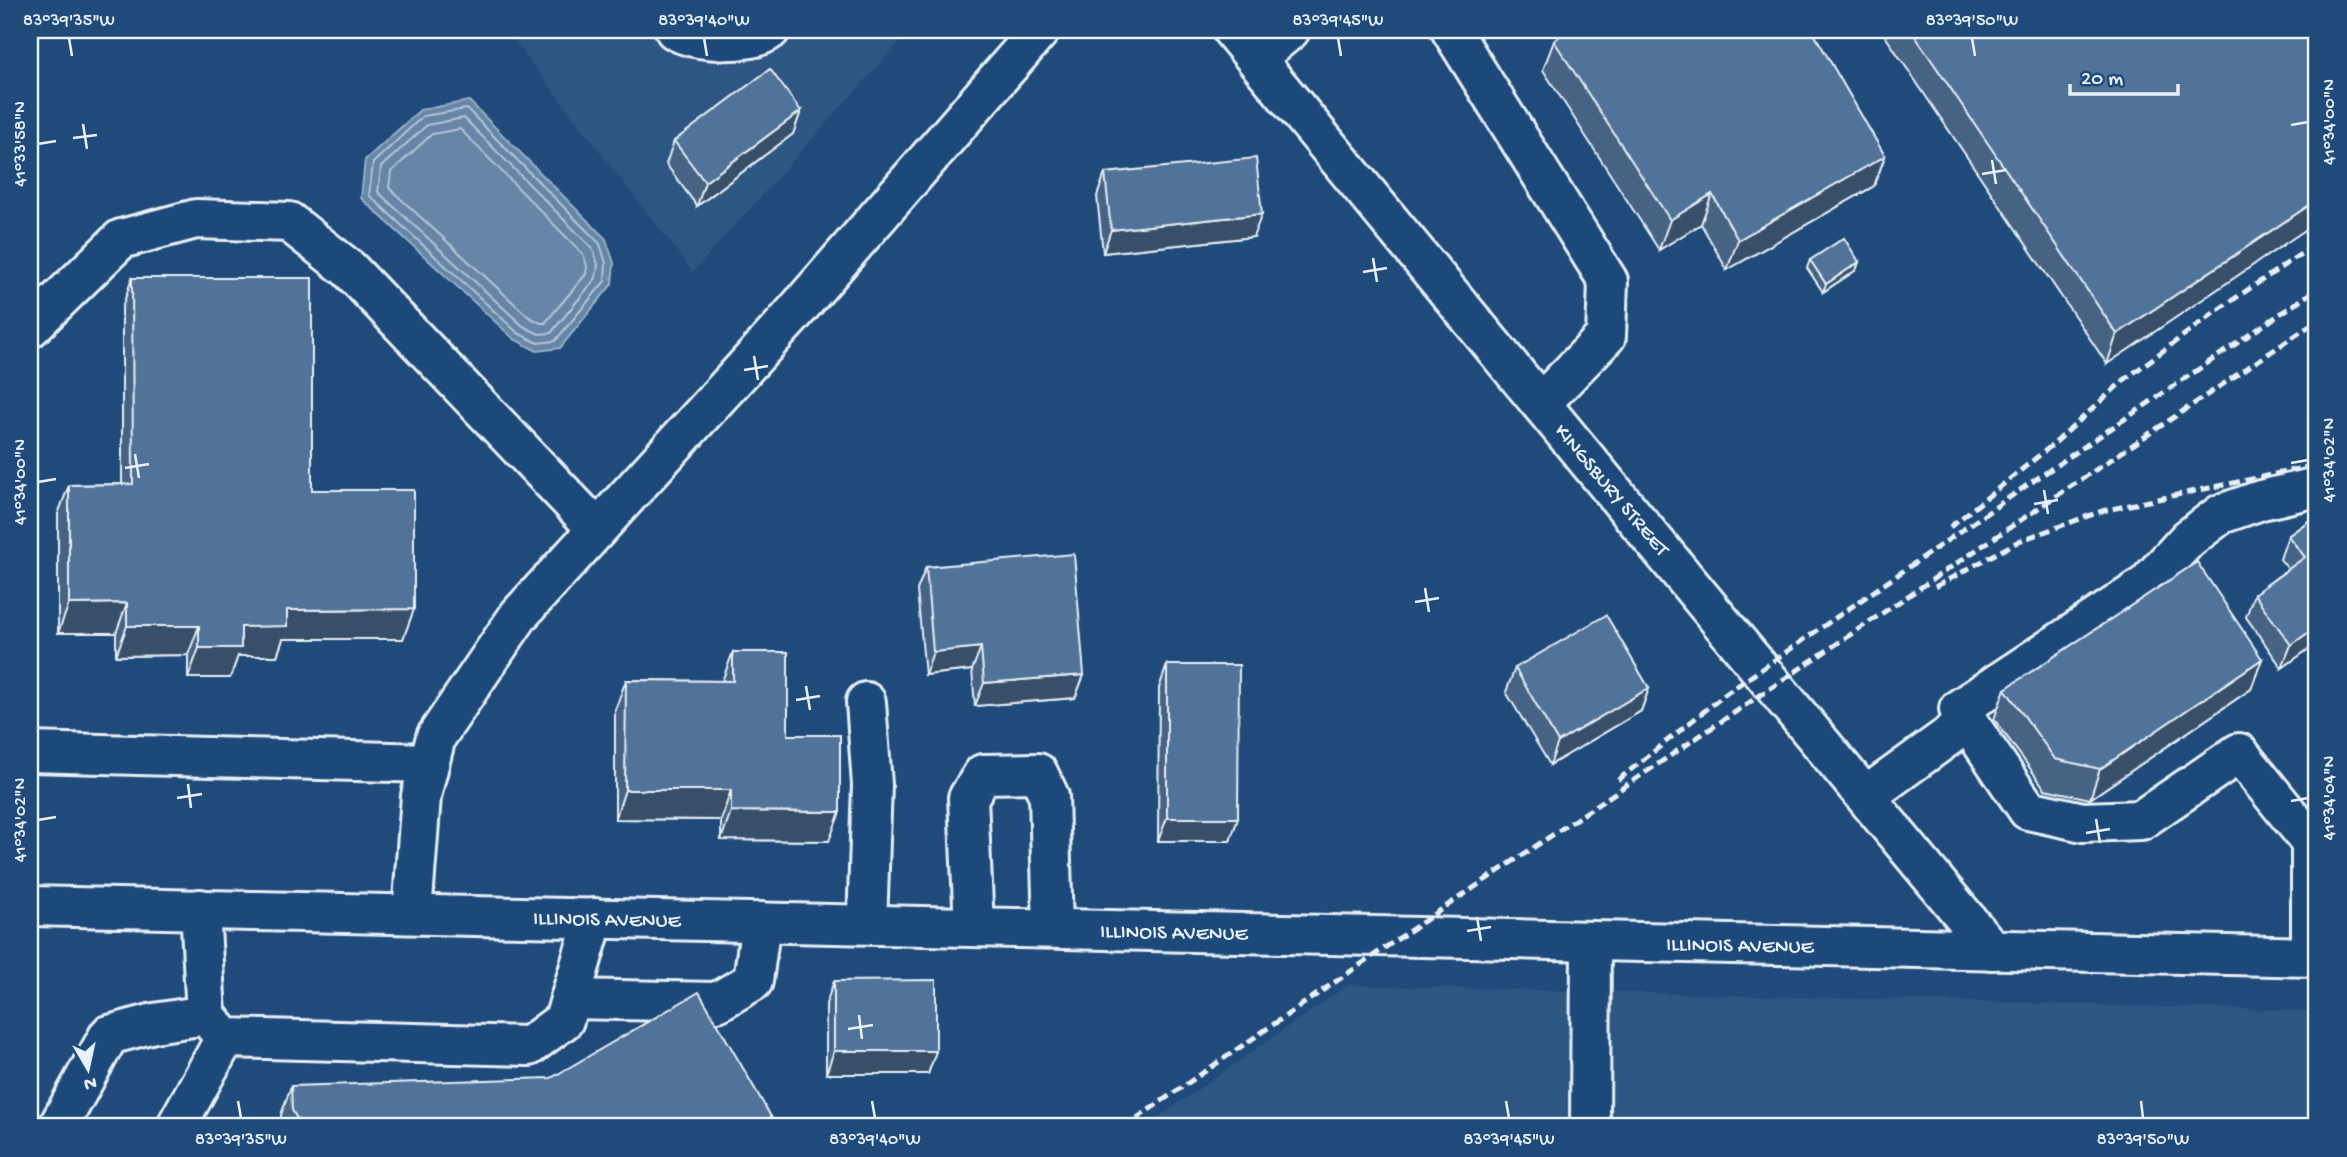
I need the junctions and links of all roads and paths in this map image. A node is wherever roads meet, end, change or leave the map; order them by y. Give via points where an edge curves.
1 (674, 30) edge
2 (770, 30) edge
3 (1040, 30) edge
4 (1290, 30) edge
5 (1451, 30) edge
6 (1244, 44) edge
7 (30, 328) edge
8 (1541, 403) junction
9 (2317, 487) edge
10 (597, 529) junction
11 (866, 702) dead end
12 (1968, 722) junction
13 (30, 751) edge
14 (429, 763) junction
15 (1866, 796) junction
16 (30, 906) edge
17 (201, 909) junction
18 (412, 914) junction
19 (594, 918) junction
20 (761, 922) junction
21 (867, 924) junction
22 (974, 927) junction
23 (1053, 928) junction
24 (1591, 941) junction
25 (1992, 950) junction
26 (2314, 957) edge
27 (570, 999) junction
28 (216, 1026) junction
29 (58, 1127) edge
30 (176, 1127) edge
31 (1590, 1127) edge

1 - 2 main road via 685,36 727,40 764,35
3 - 10 main road via 789,319
4 - 6 main road
5 - 8 main road via 1608,281 1606,336
6 - 8 main road, KINGSBURY STREET
7 - 10 main road via 121,239 196,219 289,222 349,269
8 - 15 main road, KINGSBURY STREET
9 - 12 main road via 2221,514 2188,539 2145,586 1959,709
10 - 14 main road via 519,615 436,737
11 - 21 main road via 872,785
12 - 15 main road
12 - 26 main road via 2028,810 2083,822 2141,820 2239,753 2311,842
13 - 14 main road
14 - 18 main road via 421,796
15 - 25 main road, KINGSBURY STREET
16 - 17 main road, ILLINOIS AVENUE
17 - 18 main road, ILLINOIS AVENUE
17 - 28 main road
18 - 19 main road, ILLINOIS AVENUE
19 - 20 main road, ILLINOIS AVENUE
19 - 27 main road
20 - 21 main road, ILLINOIS AVENUE
20 - 27 main road via 754,981 717,1002
21 - 22 main road, ILLINOIS AVENUE
22 - 23 main road, ILLINOIS AVENUE
22 - 23 main road via 968,798 983,774 1038,773 1049,796
23 - 24 main road, ILLINOIS AVENUE
24 - 25 main road, ILLINOIS AVENUE
24 - 31 main road
25 - 26 main road, ILLINOIS AVENUE
27 - 28 main road via 564,1020 529,1046
28 - 29 main road via 154,1023 109,1035
28 - 30 main road

